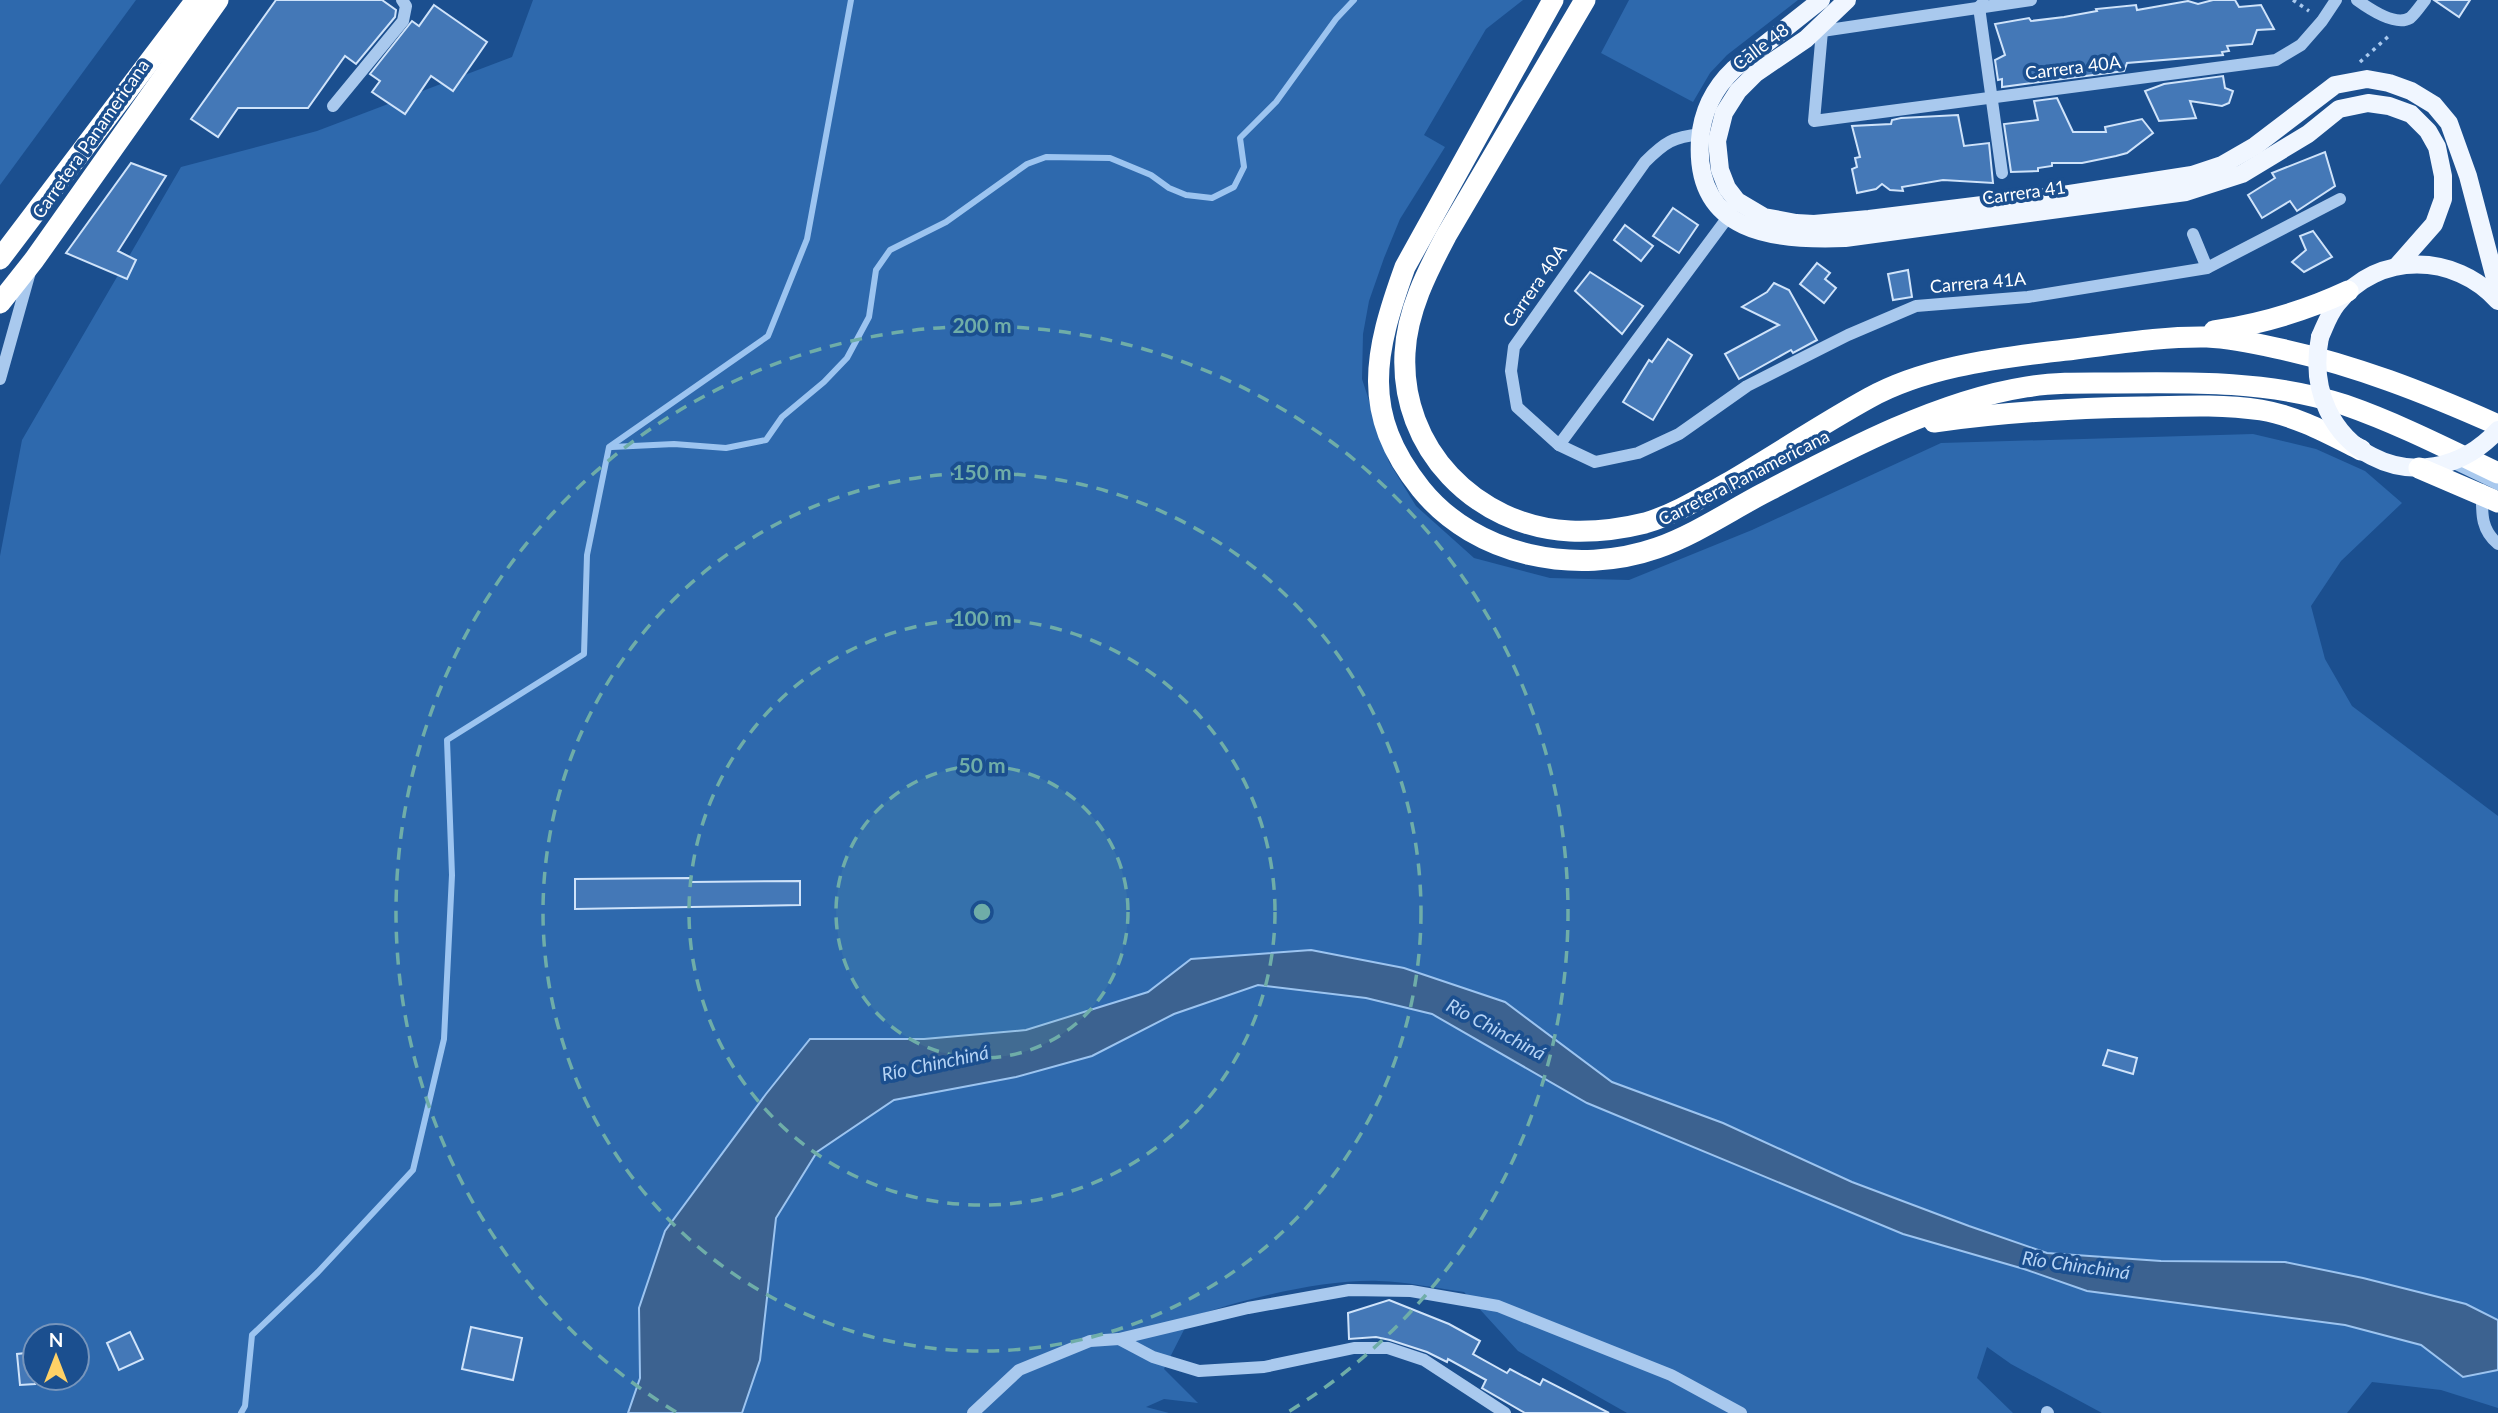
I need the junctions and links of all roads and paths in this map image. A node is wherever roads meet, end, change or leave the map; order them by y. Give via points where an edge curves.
1 (196, 0) edge
2 (218, 0) edge
3 (402, 0) edge
4 (1553, 0) edge
5 (1585, 0) edge
6 (1821, 0) edge
7 (1847, 0) edge
8 (2031, 0) edge
9 (2336, 0) edge
10 (2357, 0) edge
11 (2425, 0) edge
12 (1982, 4) edge
13 (1806, 13) junction
14 (2410, 18) junction
15 (1821, 29) junction
16 (2335, 85) junction
17 (1991, 96) junction
18 (334, 106) dead end
19 (1701, 134) junction
20 (2002, 173) dead end
21 (2340, 199) dead end
22 (1751, 210) joint
23 (1728, 217) junction
24 (2193, 234) dead end
25 (0, 259) edge
26 (34, 260) junction
27 (2397, 266) junction
28 (2207, 268) junction
29 (2498, 290) edge
30 (2348, 291) junction
31 (2498, 301) edge
32 (0, 303) edge
33 (2154, 339) junction
34 (0, 379) edge
35 (2498, 425) edge
36 (1901, 427) junction
37 (2498, 430) edge
38 (1559, 445) junction
39 (2361, 450) junction
40 (2419, 468) junction
41 (2490, 475) edge
42 (2498, 484) edge
43 (2498, 502) edge
44 (2498, 544) edge
45 (1119, 1339) junction
46 (973, 1413) edge
47 (1506, 1413) edge
48 (1741, 1413) edge

1 - 25 highway, Carretera Panamericana
2 - 26 highway, Carretera Panamericana
3 - 18 street via 403,21
4 - 36 highway, Carretera Panamericana via 1405,267 1393,300 1380,353 1378,401 1399,459 1421,489 1450,518 1499,544 1558,561 1593,562 1657,548
5 - 33 highway, Carretera Panamericana via 1446,236 1411,316 1405,369 1411,412 1425,446 1441,467 1485,505 1538,527 1570,531 1647,522 1693,502 1874,395 1941,370
6 - 13 main road, Calle 48
7 - 15 main road, Calle 48
8 - 12 street
9 - 17 street, Carrera 40A via 2301,45 2276,60
10 - 14 street via 2389,17
11 - 14 street
12 - 15 street
12 - 17 street
13 - 15 street
13 - 19 main road, Calle 48 via 1724,78 1707,106
14 - 16 path
15 - 17 street, Carrera 40A via 1814,121
15 - 22 main road, Calle 48 via 1756,73 1724,113 1717,141 1720,170 1737,201
16 - 22 main road, Carrera 41 via 2255,146 2192,175 1814,224
16 - 29 main road, Carrera 41 via 2367,79 2389,83 2434,105 2449,123
17 - 20 street
19 - 23 main road, Calle 48 via 1703,181
19 - 38 street, Carrera 40A via 1679,136 1645,162 1514,347 1511,372 1517,407
21 - 28 street, Carrera 41A
23 - 27 main road, Carrera 41 via 1769,235 1845,238 2186,192 2242,174 2308,134 2339,109 2368,103 2410,114 2428,131 2443,176 2443,199 2434,224
23 - 38 street
24 - 28 street
26 - 32 highway, Carretera Panamericana
26 - 34 street
27 - 30 main road via 2371,275
27 - 31 main road via 2437,265 2456,270
28 - 38 street, Carrera 41A via 2028,297 1916,306 1747,386 1679,434 1638,453 1595,462
30 - 33 highway via 2294,313 2239,327
30 - 39 main road, bridge via 2320,337 2316,355 2319,392 2335,425
33 - 35 highway, Carretera Panamericana via 2209,337 2308,354 2396,383
36 - 39 highway, bridge via 2071,409 2227,407 2263,411 2311,425
36 - 41 highway, Carretera Panamericana via 1977,396 2030,386 2168,382 2261,387 2346,405 2426,439
37 - 40 main road, bridge via 2473,453
39 - 40 main road, bridge via 2379,460
40 - 43 highway, bridge
41 - 42 street
41 - 44 street via 2482,519 2487,535
45 - 46 street via 1090,1341 1019,1370
45 - 47 street via 1153,1357 1199,1371 1264,1367 1354,1348 1388,1349 1424,1360
45 - 48 street via 1349,1290 1411,1290 1498,1306 1671,1375

